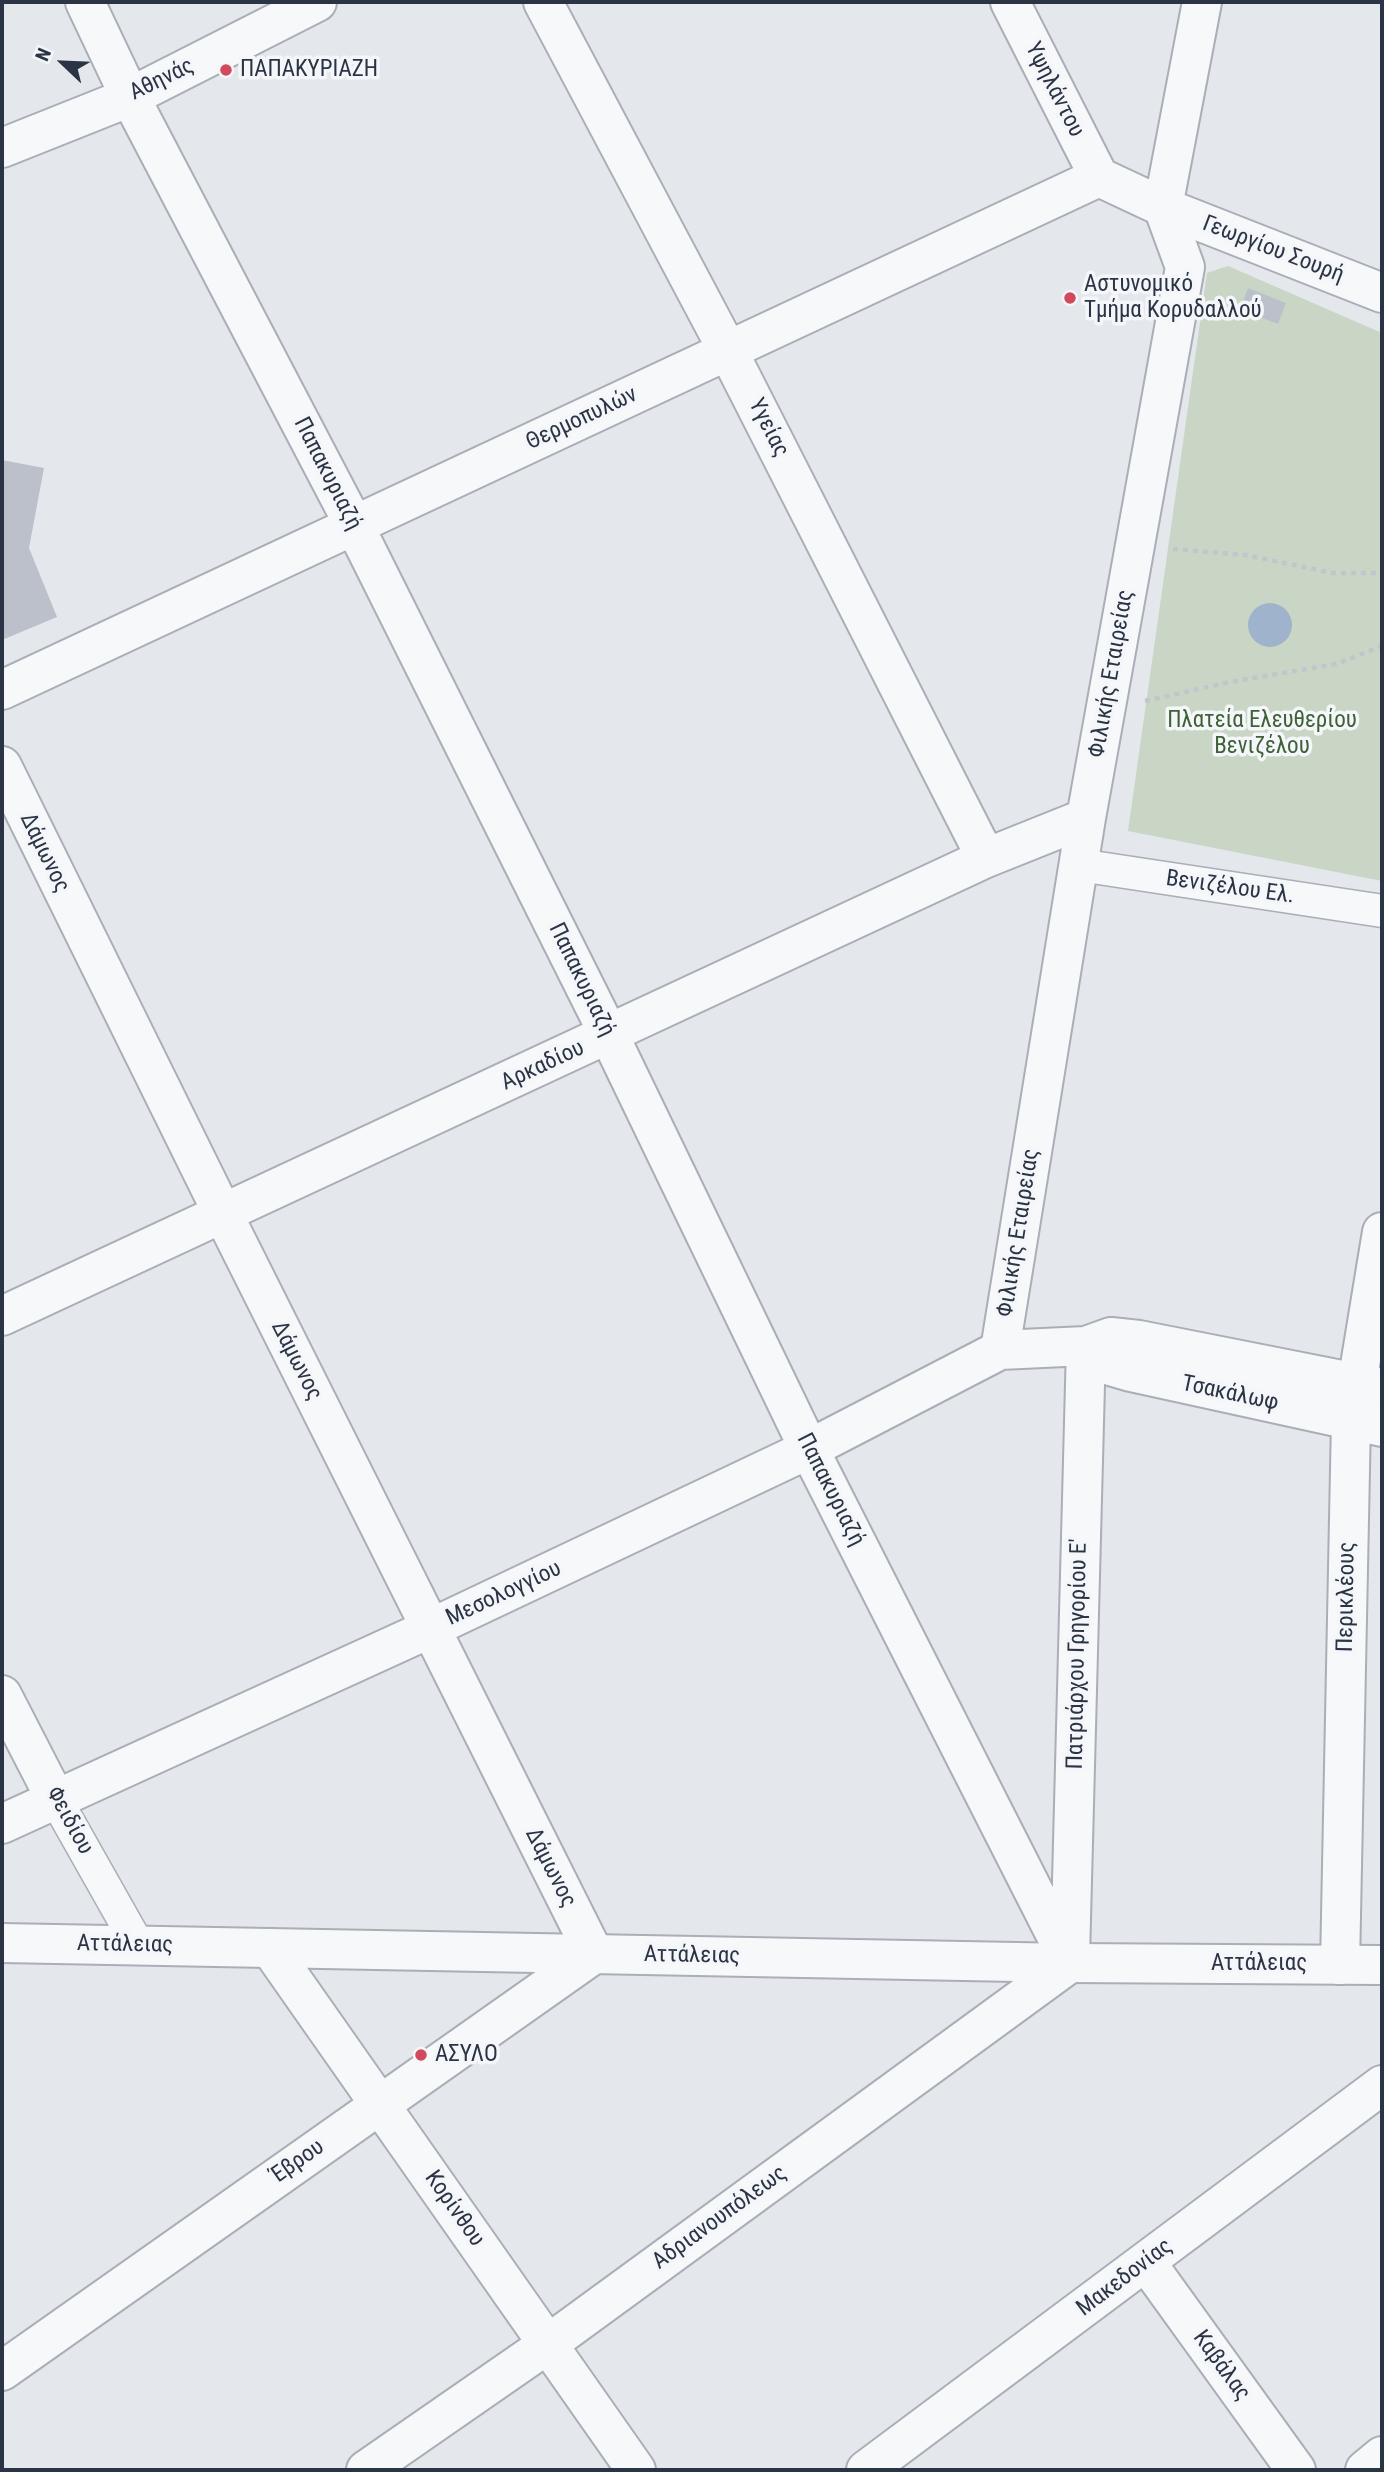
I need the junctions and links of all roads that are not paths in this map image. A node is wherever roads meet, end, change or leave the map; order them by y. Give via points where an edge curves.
1 (85, 2) edge
2 (317, 2) edge
3 (543, 2) edge
4 (1010, 2) edge
5 (1202, 2) edge
6 (130, 97) junction
7 (2, 148) edge
8 (1099, 177) junction
9 (1163, 207) junction
10 (1382, 293) edge
11 (728, 351) junction
12 (354, 525) junction
13 (2, 690) edge
14 (2, 766) edge
15 (1086, 818) junction
16 (986, 858) junction
17 (1079, 865) junction
18 (1382, 911) edge
19 (609, 1035) junction
20 (223, 1214) junction
21 (1382, 1232) edge
22 (2, 1316) edge
23 (1086, 1346) junction
24 (1000, 1350) junction
25 (1370, 1385) edge
26 (1366, 1424) edge
27 (809, 1449) junction
28 (429, 1629) junction
29 (2, 1695) edge
30 (55, 1798) junction
31 (2, 1824) edge
32 (2, 1943) edge
33 (138, 1945) junction
34 (270, 1948) junction
35 (594, 1954) junction
36 (1070, 1963) junction
37 (1340, 1965) junction
38 (1382, 1965) edge
39 (1382, 2085) edge
40 (380, 2104) junction
41 (1146, 2262) junction
42 (548, 2344) junction
43 (2, 2371) edge
44 (1382, 2456) edge
45 (366, 2470) edge
46 (636, 2470) edge
47 (866, 2470) edge
48 (1296, 2470) edge
49 (1365, 2470) edge

1 - 6 street, Παπακυριαζή
2 - 6 street, Αθηνάς
3 - 11 street, Υγείας
4 - 8 street, Υψηλάντου
5 - 9 street
6 - 7 street, Αθηνάς
6 - 12 street, Παπακυριαζή
8 - 9 street
8 - 11 street, Θερμοπυλών
9 - 10 street, Γεωργίου Σουρή
9 - 15 street, Φιλικής Εταιρείας via 1185,267
11 - 12 street, Θερμοπυλών
11 - 16 street, Υγείας
12 - 13 street, Θερμοπυλών
12 - 19 street, Παπακυριαζή
14 - 20 street, Δάμωνος
15 - 16 street, Αρκαδίου
15 - 17 street, Φιλικής Εταιρείας
16 - 19 street, Αρκαδίου
17 - 18 street, Βενιζέλου Ελ.
17 - 24 street, Φιλικής Εταιρείας
19 - 20 street, Αρκαδίου
19 - 27 street, Παπακυριαζή
20 - 22 street, Αρκαδίου
20 - 28 street, Δάμωνος
21 - 25 street, Περικλέους
23 - 24 street, Τσακάλωφ
23 - 25 street, Τσακάλωφ via 1111,1337 1139,1339
23 - 26 street, Τσακάλωφ via 1107,1365 1131,1372
23 - 36 street, Πατριάρχου Γρηγορίου Ε'
24 - 27 street, Μεσολογγίου
25 - 26 street, Περικλέους
26 - 37 street, Περικλέους
27 - 28 street, Μεσολογγίου
27 - 36 street, Παπακυριαζή
28 - 30 street, Μεσολογγίου
28 - 35 street, Δάμωνος
29 - 30 street, Φειδίου
30 - 31 street, Μεσολογγίου
30 - 33 street, Φειδίου
32 - 33 street, Αττάλειας
33 - 34 street, Αττάλειας
34 - 35 street, Αττάλειας
34 - 40 street, Κορίνθου
35 - 36 street, Αττάλειας
35 - 40 street, Έβρου
36 - 37 street, Αττάλειας
36 - 42 street, Αδριανουπόλεως
37 - 38 street, Αττάλειας
39 - 41 street, Μακεδονίας
40 - 42 street, Κορίνθου
40 - 43 street, Έβρου
41 - 47 street, Μακεδονίας
41 - 48 street, Καβάλας
42 - 45 street, Αδριανουπόλεως
42 - 46 street, Κορίνθου
44 - 49 street

